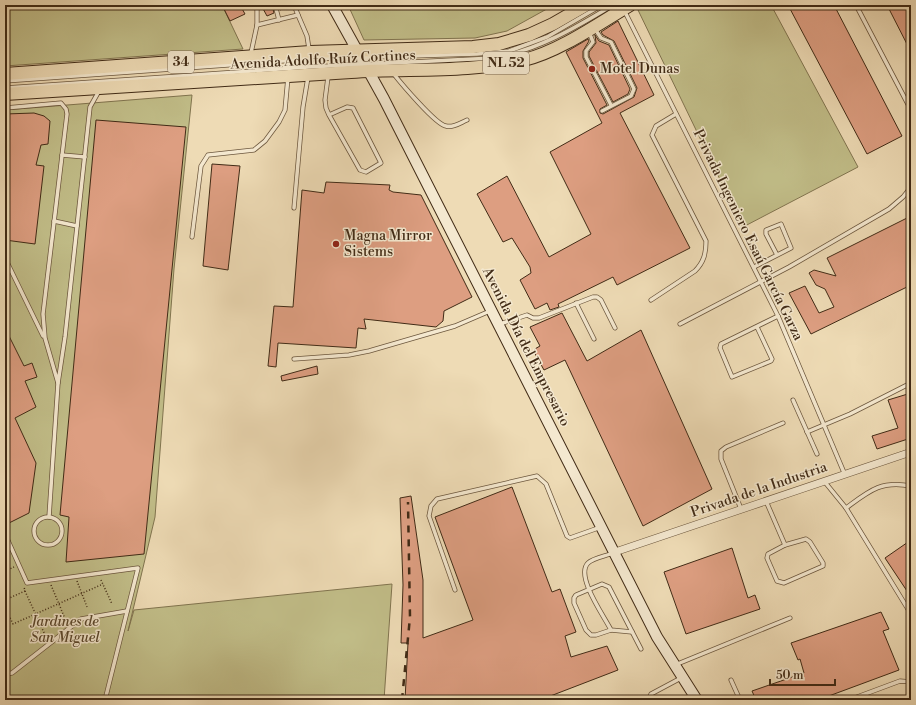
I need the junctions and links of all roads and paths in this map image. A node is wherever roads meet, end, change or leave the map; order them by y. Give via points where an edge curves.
1 (257, 5) edge
2 (275, 5) edge
3 (294, 5) edge
4 (332, 5) edge
5 (586, 5) edge
6 (602, 5) edge
7 (856, 5) edge
8 (622, 6) edge
9 (298, 15) junction
10 (279, 20) junction
11 (257, 25) junction
12 (591, 28) junction
13 (310, 52) junction
14 (250, 56) junction
15 (363, 61) junction
16 (392, 70) junction
17 (5, 74) edge
18 (328, 74) junction
19 (288, 76) junction
20 (308, 76) junction
21 (5, 81) edge
22 (5, 88) edge
23 (101, 88) junction
24 (5, 94) edge
25 (611, 105) junction
26 (5, 108) edge
27 (911, 110) edge
28 (602, 111) dead end
29 (676, 114) junction
30 (329, 115) junction
31 (466, 120) dead end
32 (62, 155) junction
33 (85, 156) junction
34 (911, 187) edge
35 (294, 208) dead end
36 (54, 221) junction
37 (77, 226) junction
38 (192, 237) dead end
39 (778, 255) junction
40 (5, 258) edge
41 (754, 267) junction
42 (761, 281) junction
43 (651, 300) dead end
44 (576, 303) junction
45 (491, 310) junction
46 (778, 316) junction
47 (680, 324) dead end
48 (499, 325) junction
49 (756, 327) junction
50 (615, 328) dead end
51 (45, 338) junction
52 (594, 339) dead end
53 (294, 358) dead end
54 (911, 382) edge
55 (58, 383) junction
56 (794, 400) dead end
57 (783, 424) dead end
58 (824, 424) junction
59 (807, 432) junction
60 (911, 452) edge
61 (817, 454) dead end
62 (845, 475) junction
63 (824, 481) junction
64 (911, 486) edge
65 (766, 501) junction
66 (846, 508) junction
67 (741, 510) junction
68 (49, 517) junction
69 (602, 526) junction
70 (5, 534) edge
71 (785, 545) junction
72 (615, 552) junction
73 (5, 571) edge
74 (17, 573) dead end
75 (100, 578) dead end
76 (77, 581) dead end
77 (103, 584) dead end
78 (23, 585) dead end
79 (51, 585) dead end
80 (589, 588) junction
81 (455, 590) dead end
82 (25, 591) junction
83 (5, 600) edge
84 (112, 604) dead end
85 (5, 607) edge
86 (87, 607) dead end
87 (127, 611) junction
88 (911, 614) edge
89 (790, 618) dead end
90 (66, 621) dead end
91 (611, 630) junction
92 (632, 632) junction
93 (46, 637) dead end
94 (641, 649) dead end
95 (674, 665) junction
96 (5, 674) edge
97 (682, 677) junction
98 (731, 680) dead end
99 (911, 682) edge
100 (105, 700) edge
101 (648, 700) edge
102 (697, 700) edge
103 (740, 700) edge
104 (849, 700) edge

1 - 11 lane
2 - 10 lane
3 - 9 lane
4 - 15 street, Avenida Día del Empresario
5 - 15 main road, Avenida Adolfo Ruíz Cortines / NL 52 via 540,31 500,44
6 - 15 lane via 546,37 509,51
7 - 27 lane
8 - 12 main road, Avenida Adolfo Ruíz Cortines / NL 52
8 - 15 lane via 559,37 512,55 471,60
8 - 29 lane, Privada Ingeniero Esaú García Garza
9 - 10 lane
9 - 13 lane via 307,36
10 - 11 lane
11 - 14 lane
12 - 16 main road, Avenida Adolfo Ruíz Cortines / NL 52 via 525,60 469,67
12 - 25 lane via 593,42 586,51 586,57
12 - 25 lane via 599,37 611,42 634,86 631,96
13 - 14 main road, Avenida Adolfo Ruíz Cortines / 34
13 - 15 main road, Avenida Adolfo Ruíz Cortines / 34
14 - 17 main road, Avenida Adolfo Ruíz Cortines / 34
15 - 16 main road, Avenida Adolfo Ruíz Cortines / NL 52
15 - 18 main road, Avenida Adolfo Ruíz Cortines / 34
15 - 21 lane via 249,63
15 - 22 lane
15 - 45 street, Avenida Día del Empresario
16 - 31 lane via 399,81 440,124 452,126
18 - 20 main road, Avenida Adolfo Ruíz Cortines / 34
18 - 30 lane via 326,108
19 - 20 main road, Avenida Adolfo Ruíz Cortines / 34
19 - 23 main road, Avenida Adolfo Ruíz Cortines / 34
19 - 38 lane via 285,110 265,141 254,150 208,155 204,159
20 - 35 lane
23 - 24 main road, Avenida Adolfo Ruíz Cortines / 34
23 - 33 lane via 90,107
25 - 28 lane
26 - 32 lane via 61,103 67,114
29 - 41 lane, Privada Ingeniero Esaú García Garza
29 - 43 lane via 656,126 652,135 706,241 706,251 701,265 695,271
30 - 30 lane via 362,172 381,163 353,108 347,107
32 - 33 lane
32 - 36 lane
33 - 37 lane
34 - 42 lane via 904,197 889,209
36 - 37 lane
36 - 51 lane via 42,314
37 - 55 lane via 66,337
39 - 39 lane via 791,248 780,224 766,230
39 - 41 lane
40 - 51 lane
41 - 42 lane, Privada Ingeniero Esaú García Garza
42 - 46 lane, Privada Ingeniero Esaú García Garza
42 - 47 lane
44 - 48 lane via 539,318 527,315
44 - 50 lane via 597,297
44 - 52 lane
45 - 48 street, Avenida Día del Empresario
45 - 53 lane via 455,326 369,351 349,355
46 - 49 lane
46 - 58 lane, Privada Ingeniero Esaú García Garza
48 - 69 street, Avenida Día del Empresario
49 - 49 lane via 721,344 720,348 732,377 772,359
51 - 55 lane
54 - 58 lane via 850,414
55 - 68 lane
56 - 59 lane
57 - 67 lane via 726,447 721,452 721,459
58 - 59 lane
58 - 62 lane, Privada Ingeniero Esaú García Garza
59 - 61 lane
60 - 62 street, Privada de la Industria
62 - 63 street, Privada de la Industria
63 - 65 street, Privada de la Industria
63 - 66 lane
64 - 66 lane via 880,486 870,490
65 - 67 street, Privada de la Industria
65 - 71 lane
66 - 88 lane
67 - 72 street, Privada de la Industria
68 - 68 lane via 37,522 34,531 37,540 45,545 58,541 62,532 57,520
69 - 72 street, Avenida Día del Empresario
69 - 81 lane via 575,537 567,536 546,484 537,476 437,499 431,506 429,516
70 - 87 lane via 27,584 138,568
71 - 71 lane via 806,539 823,566 784,583 777,581 767,558 771,550
72 - 80 lane via 588,562 583,570
72 - 95 street, Avenida Día del Empresario via 657,637
73 - 74 path via 15,566
75 - 84 path
76 - 86 path
77 - 85 path via 13,624
78 - 82 path
79 - 90 path
80 - 91 lane
80 - 91 lane via 574,598 586,630 591,635 596,635
80 - 92 lane via 602,584 609,587
82 - 83 path
82 - 93 path
87 - 96 lane via 81,619 12,673
87 - 100 lane
89 - 95 lane
91 - 92 lane
92 - 94 lane
95 - 97 street, Avenida Día del Empresario
97 - 101 lane via 651,694
97 - 102 street, Avenida Día del Empresario
98 - 103 lane
99 - 104 lane via 900,681

